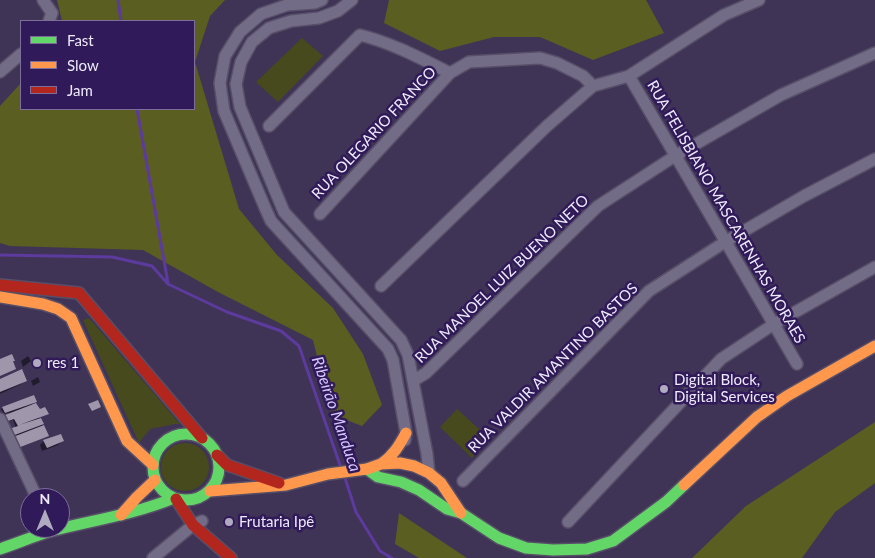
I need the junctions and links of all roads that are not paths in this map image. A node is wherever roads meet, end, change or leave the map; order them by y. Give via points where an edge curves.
1 (43, 0) edge
2 (322, 0) edge
3 (352, 0) edge
4 (759, 0) edge
5 (51, 17) edge
6 (875, 53) edge
7 (20, 55) edge
8 (0, 72) edge
9 (450, 72) junction
10 (629, 76) junction
11 (593, 86) junction
12 (270, 126) dead end
13 (675, 156) junction
14 (875, 158) edge
15 (320, 214) dead end
16 (296, 224) junction
17 (284, 235) junction
18 (725, 242) junction
19 (875, 267) edge
20 (0, 285) edge
21 (381, 286) dead end
22 (0, 297) edge
23 (774, 324) junction
24 (875, 346) edge
25 (797, 364) dead end
26 (410, 369) junction
27 (395, 372) junction
28 (413, 381) junction
29 (415, 395) junction
30 (399, 397) junction
31 (0, 418) edge
32 (406, 433) junction
33 (202, 438) junction
34 (217, 455) junction
35 (400, 463) junction
36 (381, 464) junction
37 (153, 465) junction
38 (364, 470) junction
39 (429, 473) junction
40 (155, 480) junction
41 (463, 481) dead end
42 (401, 482) junction
43 (286, 486) junction
44 (32, 488) edge
45 (419, 490) junction
46 (208, 493) junction
47 (175, 499) junction
48 (460, 513) junction
49 (121, 515) junction
50 (568, 522) dead end
51 (70, 525) edge
52 (199, 526) junction
53 (29, 538) edge
54 (0, 549) edge
55 (153, 558) edge
56 (231, 558) edge

1 - 5 street
2 - 17 street via 287,5 261,14 240,32 226,56 220,83 224,111 271,221
3 - 16 street via 338,11 319,18 291,21 269,28 252,42 240,62 236,84 240,107 280,204
4 - 10 street via 724,15
6 - 13 street, RUA MANOEL LUIZ BUENO NETO via 781,95
7 - 8 street
9 - 11 street via 469,62 540,58 583,76
9 - 12 street via 406,51 360,35
9 - 15 street, RUA OLEGARIO FRANCO
10 - 11 street
10 - 13 street, RUA FELISBIANO MASCARENHAS MORAES
11 - 21 street
13 - 18 street, RUA FELISBIANO MASCARENHAS MORAES
13 - 28 street, RUA MANOEL LUIZ BUENO NETO via 598,206 426,373
14 - 18 street, RUA VALDIR AMANTINO BASTOS
16 - 17 street
16 - 26 street via 401,340
17 - 27 street via 388,349
18 - 23 street, RUA FELISBIANO MASCARENHAS MORAES
18 - 41 street, RUA VALDIR AMANTINO BASTOS via 649,291
19 - 23 street
20 - 33 main road via 79,293
22 - 37 main road via 43,304 70,318 127,440
23 - 25 street, RUA FELISBIANO MASCARENHAS MORAES
23 - 50 street via 721,359
24 - 48 main road via 787,396 757,417 666,502 613,540 587,549 526,548 498,538
26 - 27 street via 402,368
26 - 28 street
27 - 30 street
28 - 29 street
29 - 30 street via 408,399
29 - 39 street
30 - 32 street
31 - 44 street
32 - 35 street
32 - 36 main road via 392,457
33 - 34 main road
33 - 37 main road via 182,434 171,438 162,444
34 - 43 main road via 227,465
34 - 46 main road via 219,474
35 - 36 main road
35 - 39 main road
35 - 42 main road
36 - 38 main road
37 - 40 main road
38 - 42 main road
38 - 43 main road via 328,474
39 - 45 main road
39 - 48 main road via 441,483
40 - 47 main road via 166,494
40 - 49 main road
42 - 45 main road
43 - 46 main road
45 - 48 main road via 447,509
46 - 47 main road via 186,501
46 - 52 main road
47 - 49 main road
47 - 52 main road
49 - 51 main road
52 - 55 street
52 - 56 main road
53 - 54 main road

